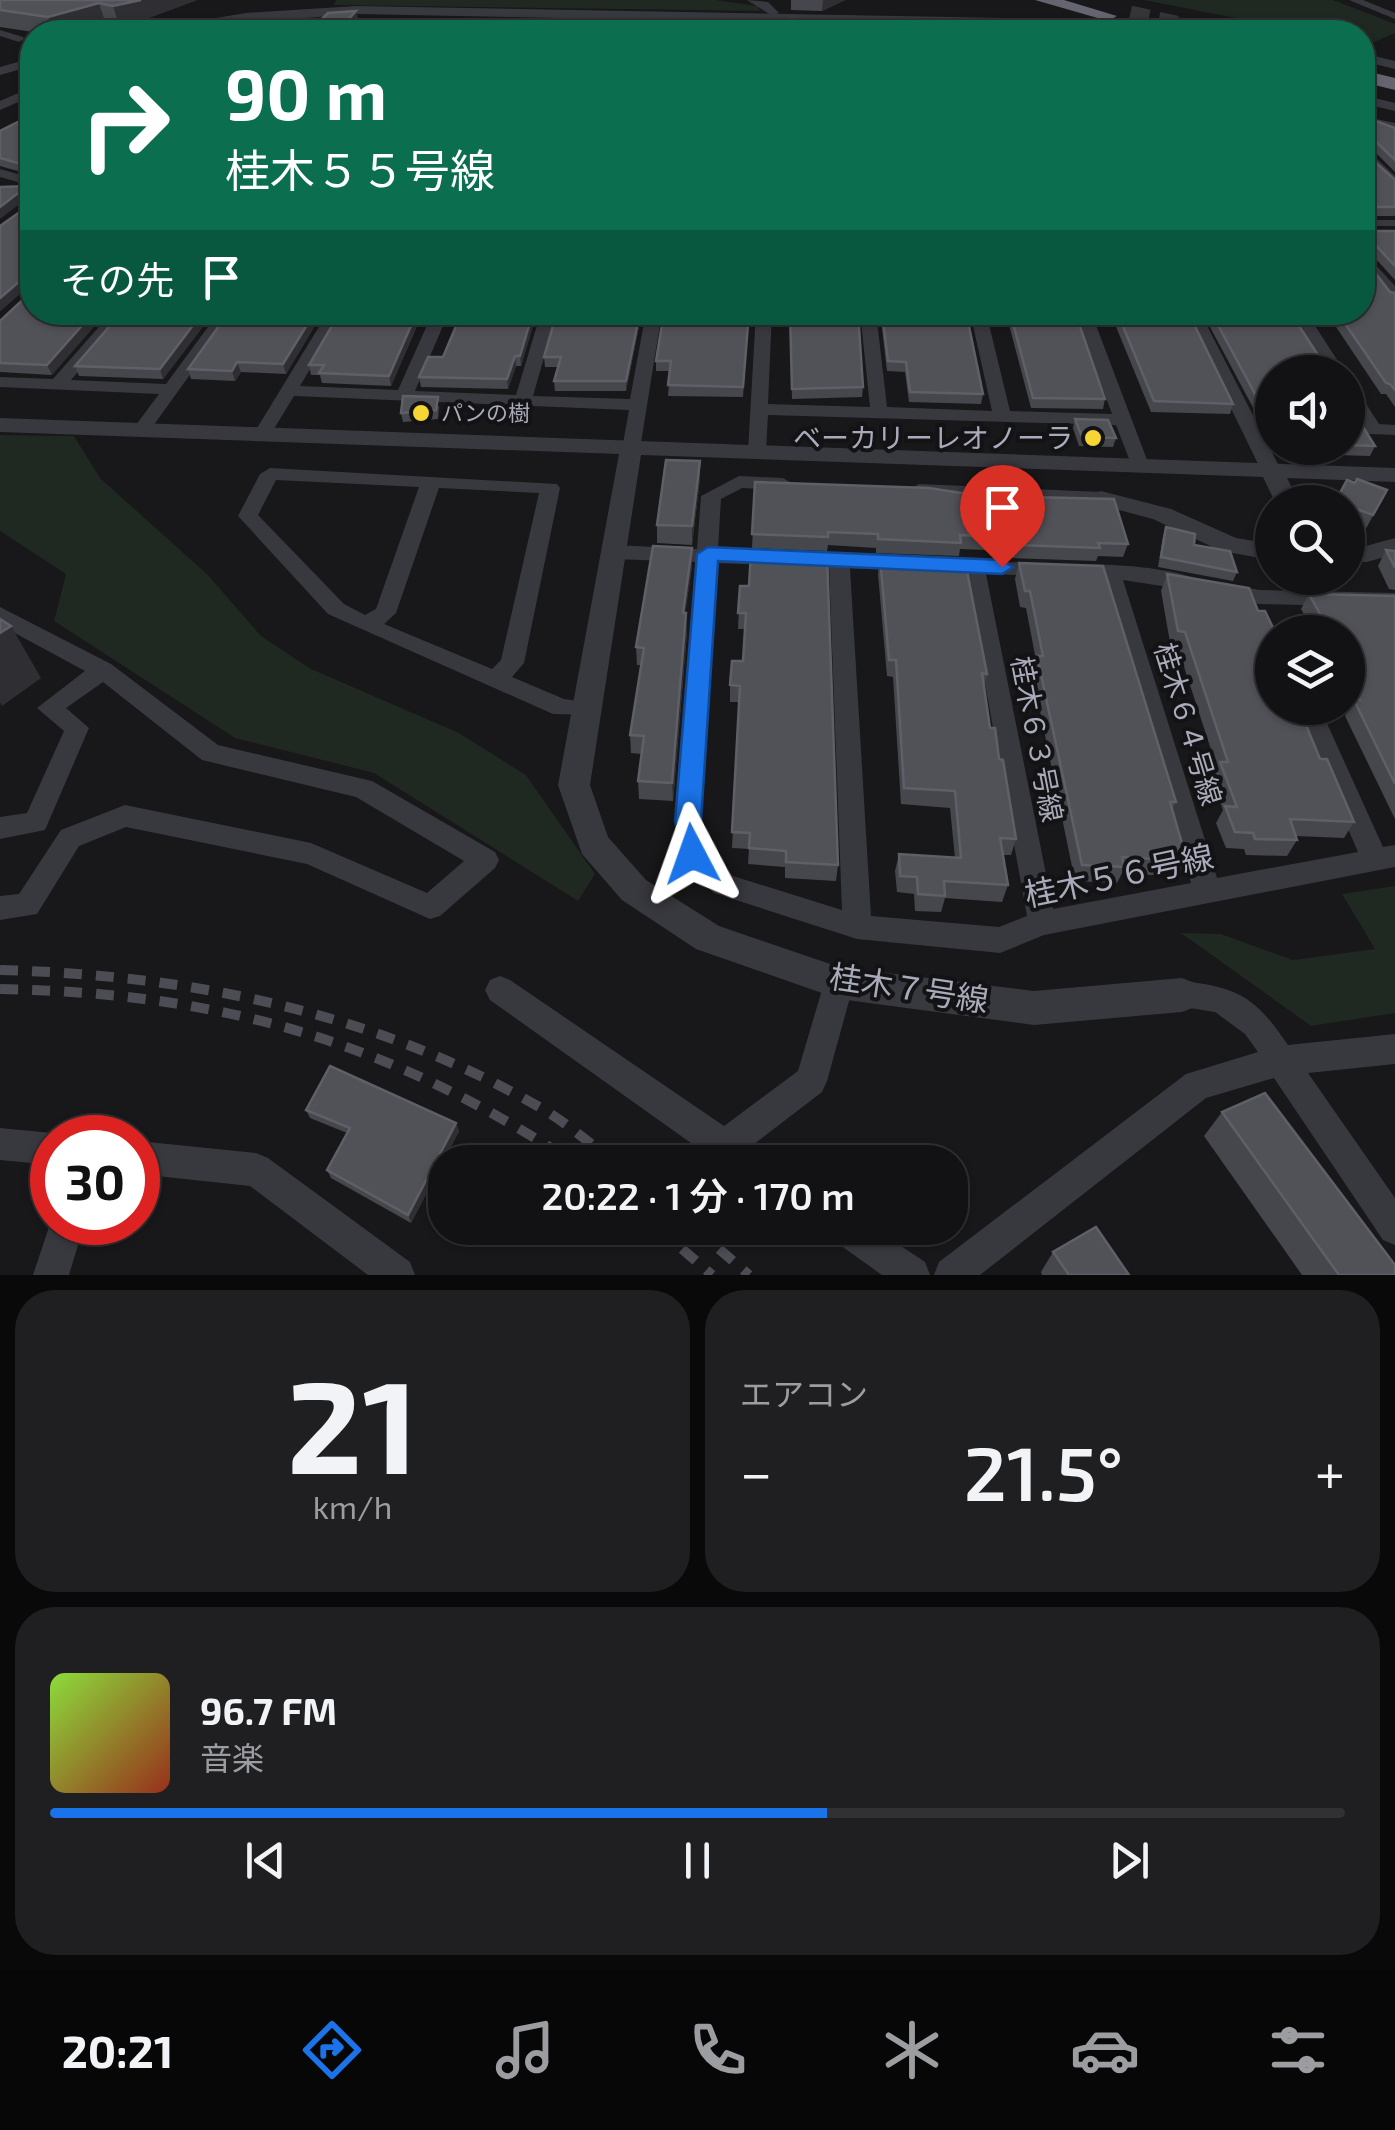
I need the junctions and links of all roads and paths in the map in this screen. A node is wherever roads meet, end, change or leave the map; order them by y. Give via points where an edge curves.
1 (752, 0) edge
2 (1042, 0) edge
3 (1068, 0) edge
4 (1354, 0) edge
5 (774, 12) dead end
6 (1130, 15) tunnel mouth
7 (1108, 16) tunnel mouth
8 (1395, 16) edge
9 (224, 20) edge
10 (263, 20) edge
11 (639, 20) edge
12 (889, 20) edge
13 (0, 33) edge
14 (0, 44) edge
15 (1375, 163) edge
16 (1395, 184) edge
17 (1375, 271) edge
18 (1395, 296) edge
19 (110, 325) edge
20 (218, 325) edge
21 (328, 325) edge
22 (436, 325) edge
23 (546, 325) edge
24 (651, 325) edge
25 (763, 325) edge
26 (869, 325) edge
27 (981, 325) edge
28 (1089, 325) edge
29 (1199, 325) edge
30 (1306, 325) edge
31 (1326, 355) edge
32 (0, 382) edge
33 (58, 384) junction
34 (172, 389) junction
35 (288, 392) junction
36 (404, 396) junction
37 (523, 401) junction
38 (636, 405) junction
39 (760, 409) junction
40 (879, 412) junction
41 (1365, 415) edge
42 (1002, 416) junction
43 (1124, 420) junction
44 (1248, 423) junction
45 (1255, 423) edge
46 (0, 425) edge
47 (142, 429) junction
48 (1365, 429) edge
49 (1374, 429) junction
50 (1395, 430) edge
51 (262, 433) junction
52 (631, 448) junction
53 (757, 451) junction
54 (1140, 465) junction
55 (1272, 470) junction
56 (1395, 475) edge
57 (431, 482) junction
58 (795, 484) edge
59 (1279, 485) edge
60 (890, 488) edge
61 (1101, 498) joint
62 (1395, 546) edge
63 (1255, 549) edge
64 (614, 552) junction
65 (708, 554) junction
66 (1365, 554) edge
67 (839, 560) junction
68 (974, 566) junction
69 (1110, 573) junction
70 (1395, 600) edge
71 (0, 615) edge
72 (366, 624) junction
73 (102, 670) junction
74 (495, 680) junction
75 (584, 709) junction
76 (1317, 725) edge
77 (0, 828) edge
78 (1385, 858) edge
79 (1208, 892) junction
80 (0, 908) edge
81 (1042, 924) junction
82 (857, 927) junction
83 (839, 982) junction
84 (500, 990) dead end
85 (1182, 995) joint
86 (1395, 1048) edge
87 (1280, 1061) junction
88 (0, 1144) edge
89 (723, 1145) edge
90 (745, 1145) edge
91 (30, 1147) edge
92 (160, 1160) edge
93 (1395, 1228) edge
94 (61, 1245) edge
95 (869, 1245) edge
96 (386, 1272) edge
97 (51, 1275) edge
98 (912, 1275) edge
99 (952, 1275) edge

1 - 5 street
2 - 7 highway
3 - 6 highway
4 - 8 street
9 - 12 street via 356,10
10 - 11 street via 354,14
13 - 14 street via 19,39
15 - 16 street
17 - 18 street
19 - 33 street
20 - 34 street
21 - 35 street
22 - 36 street
23 - 37 street
24 - 38 street
25 - 39 street
26 - 40 street
27 - 42 street
28 - 43 street
29 - 44 street
30 - 31 street
32 - 33 street
33 - 34 street
34 - 47 street
35 - 36 street
35 - 51 street
36 - 37 street
37 - 38 street
38 - 52 street
39 - 40 street
39 - 53 street
40 - 42 street
41 - 49 street
42 - 43 street
43 - 54 street
44 - 45 street
44 - 55 street
46 - 47 street
47 - 51 street
48 - 49 street
49 - 50 street
51 - 52 street
52 - 53 street
52 - 64 street, 桂木７号線
53 - 54 street
54 - 55 street
55 - 56 street
55 - 59 street
57 - 72 street via 385,613
57 - 72 street via 270,474 248,516 336,609
57 - 74 street via 550,488 512,664
58 - 65 street, 桂木５６号線 via 739,482 711,496
60 - 61 street
61 - 63 street
62 - 66 street
64 - 65 street
64 - 75 street, 桂木７号線
65 - 67 street
65 - 82 street, 桂木５６号線 via 688,821 692,854 724,885
67 - 68 street
67 - 82 street
68 - 69 street
68 - 81 street, 桂木６３号線
69 - 70 street via 1263,606
69 - 79 street, 桂木６４号線
71 - 73 street
72 - 74 street
73 - 77 street via 50,708 76,728 36,822
73 - 80 street via 211,752 363,788 485,860 430,907 310,854 125,816 70,838 26,905
74 - 75 street via 560,708
75 - 83 street, 桂木７号線 via 574,785 594,844 634,890 708,938
76 - 78 street
78 - 79 street, 桂木５６号線
79 - 81 street, 桂木５６号線
81 - 82 street, 桂木５６号線 via 1000,940
83 - 85 street, 桂木７号線 via 1034,1008
83 - 90 street via 811,1081
84 - 89 street
85 - 87 street, 桂木７号線 via 1221,999 1256,1024
86 - 87 street
87 - 93 street, 桂木７号線
87 - 99 street via 1197,1086
88 - 91 street
92 - 96 street via 256,1170
94 - 97 street
95 - 98 street

